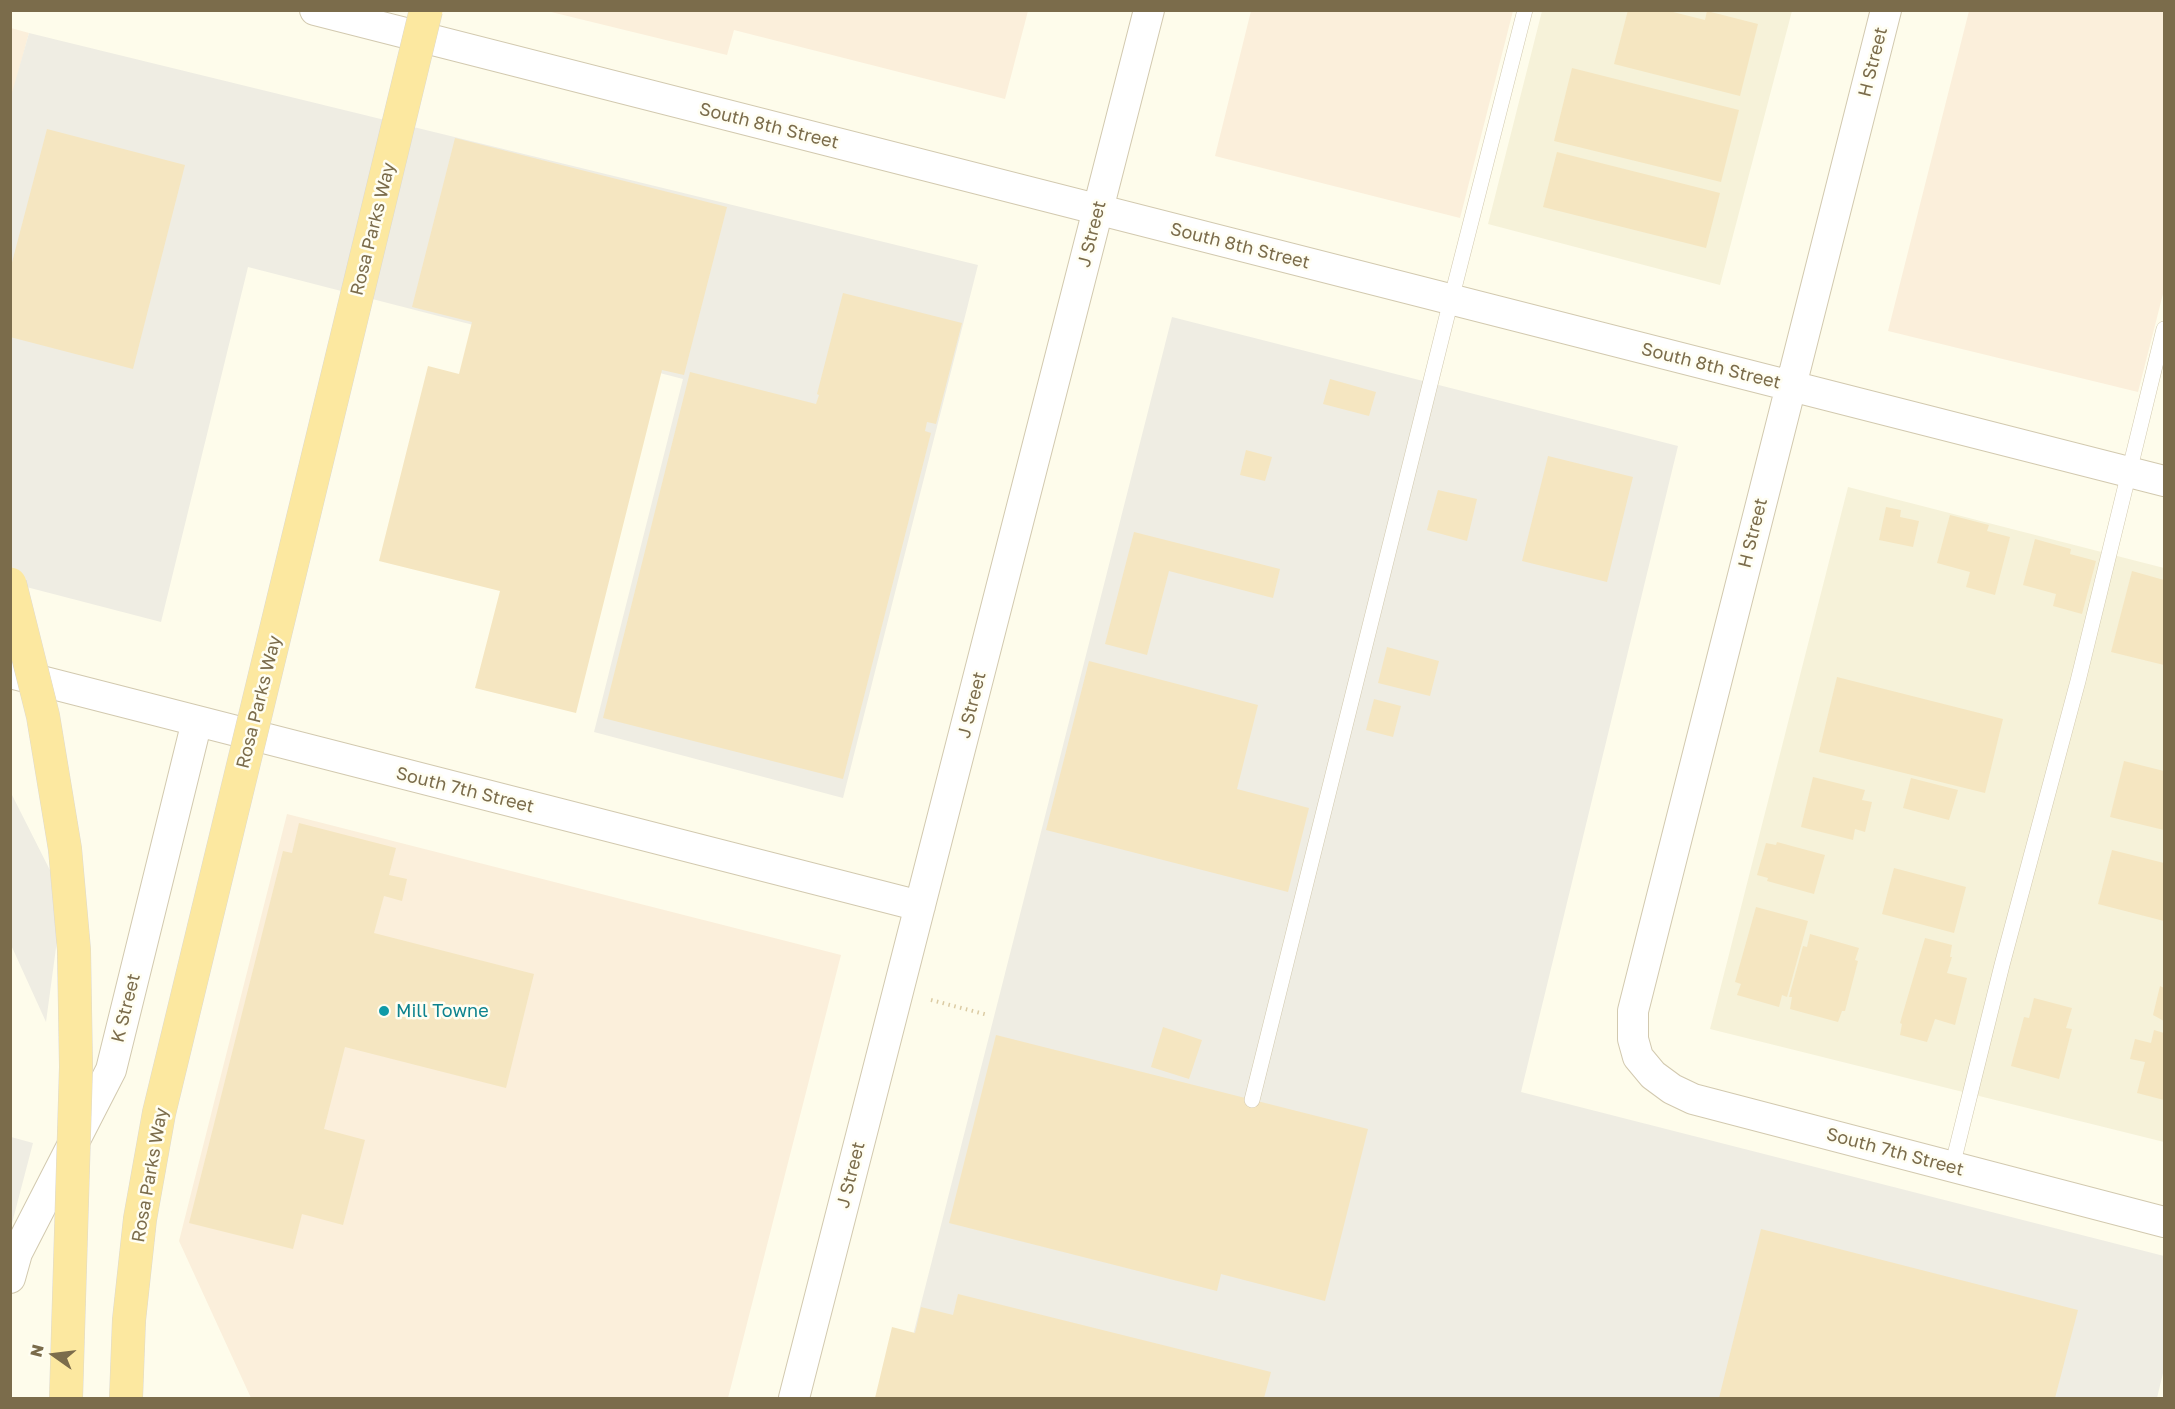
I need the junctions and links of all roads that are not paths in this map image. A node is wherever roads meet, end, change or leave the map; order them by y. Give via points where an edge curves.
1 (315, 10) edge
2 (426, 10) edge
3 (1149, 10) edge
4 (1525, 10) edge
5 (1886, 10) edge
6 (1098, 210) junction
7 (1451, 300) junction
8 (2164, 329) edge
9 (1790, 386) junction
10 (2130, 472) junction
11 (2164, 481) edge
12 (10, 584) edge
13 (10, 673) edge
14 (197, 721) junction
15 (920, 906) junction
16 (1638, 1057) joint
17 (1252, 1100) dead end
18 (1952, 1167) junction
19 (2164, 1222) edge
20 (10, 1278) edge
21 (66, 1398) edge
22 (126, 1398) edge
23 (794, 1398) edge

1 - 6 street, South 8th Street
2 - 22 highway, Rosa Parks Way, bridge via 159,1113 140,1219 129,1320
3 - 6 street, J Street
4 - 7 lane
5 - 9 street, H Street
6 - 7 street, South 8th Street
6 - 15 street, J Street
7 - 9 street, South 8th Street
7 - 17 lane
8 - 10 lane
9 - 10 street, South 8th Street
9 - 16 street, H Street via 1633,1011 1633,1039
10 - 11 street, South 8th Street
10 - 18 lane
12 - 21 highway, bridge via 43,716 65,849 74,950 76,1067
13 - 14 street, South 7th Street
14 - 15 street, South 7th Street
14 - 20 street, K Street via 111,1070 17,1253
15 - 23 street, J Street
16 - 18 street, South 7th Street via 1653,1075 1693,1099
18 - 19 street, South 7th Street

